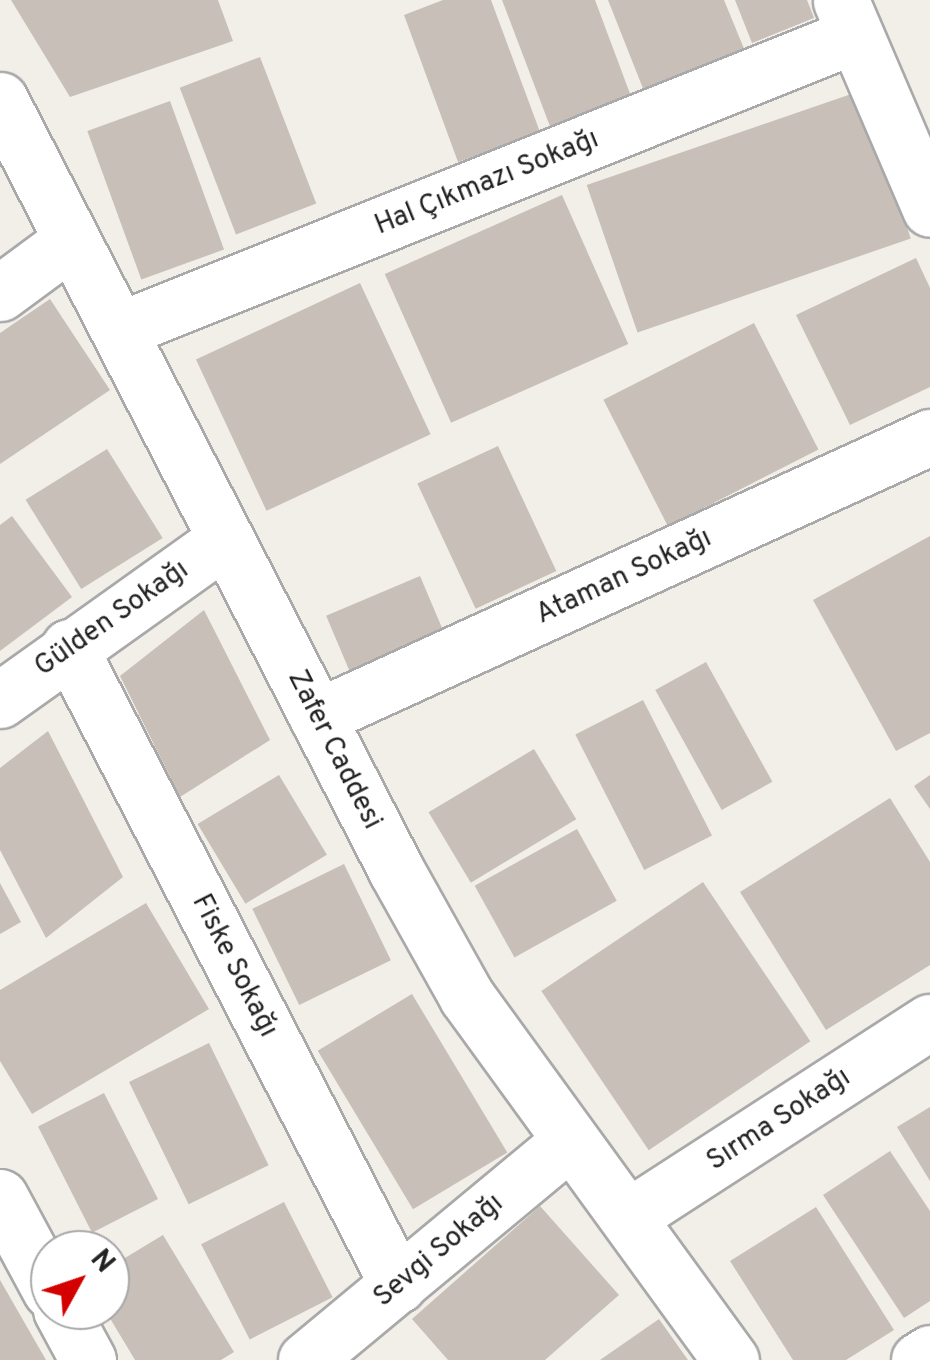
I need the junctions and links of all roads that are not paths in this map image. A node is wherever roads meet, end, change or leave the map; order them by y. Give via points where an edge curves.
1 (848, 18) edge
2 (0, 100) edge
3 (930, 209) edge
4 (72, 240) junction
5 (0, 293) edge
6 (119, 330) junction
7 (930, 437) edge
8 (226, 540) junction
9 (69, 647) junction
10 (0, 700) edge
11 (317, 718) junction
12 (930, 1022) edge
13 (570, 1141) junction
14 (0, 1198) edge
15 (628, 1217) junction
16 (30, 1253) edge
17 (398, 1285) junction
18 (72, 1330) edge
19 (930, 1353) edge
20 (88, 1360) edge
21 (306, 1360) edge
22 (731, 1360) edge
23 (919, 1360) edge

1 - 3 street
1 - 6 street, Hal Çıkmazı Sokağı
2 - 4 street, Zafer Caddesi
4 - 5 street
4 - 6 street, Zafer Caddesi
6 - 8 street, Zafer Caddesi
7 - 11 street, Ataman Sokağı
8 - 9 street, Gülden Sokağı
8 - 11 street, Zafer Caddesi
9 - 10 street, Gülden Sokağı
9 - 17 street, Fiske Sokağı
11 - 13 street, Zafer Caddesi via 467,997
12 - 15 street, Sırma Sokağı
13 - 15 street, Zafer Caddesi
13 - 17 street, Sevgi Sokağı
14 - 16 street
15 - 22 street, Zafer Caddesi
17 - 21 street, Sevgi Sokağı
18 - 20 street
19 - 23 street

